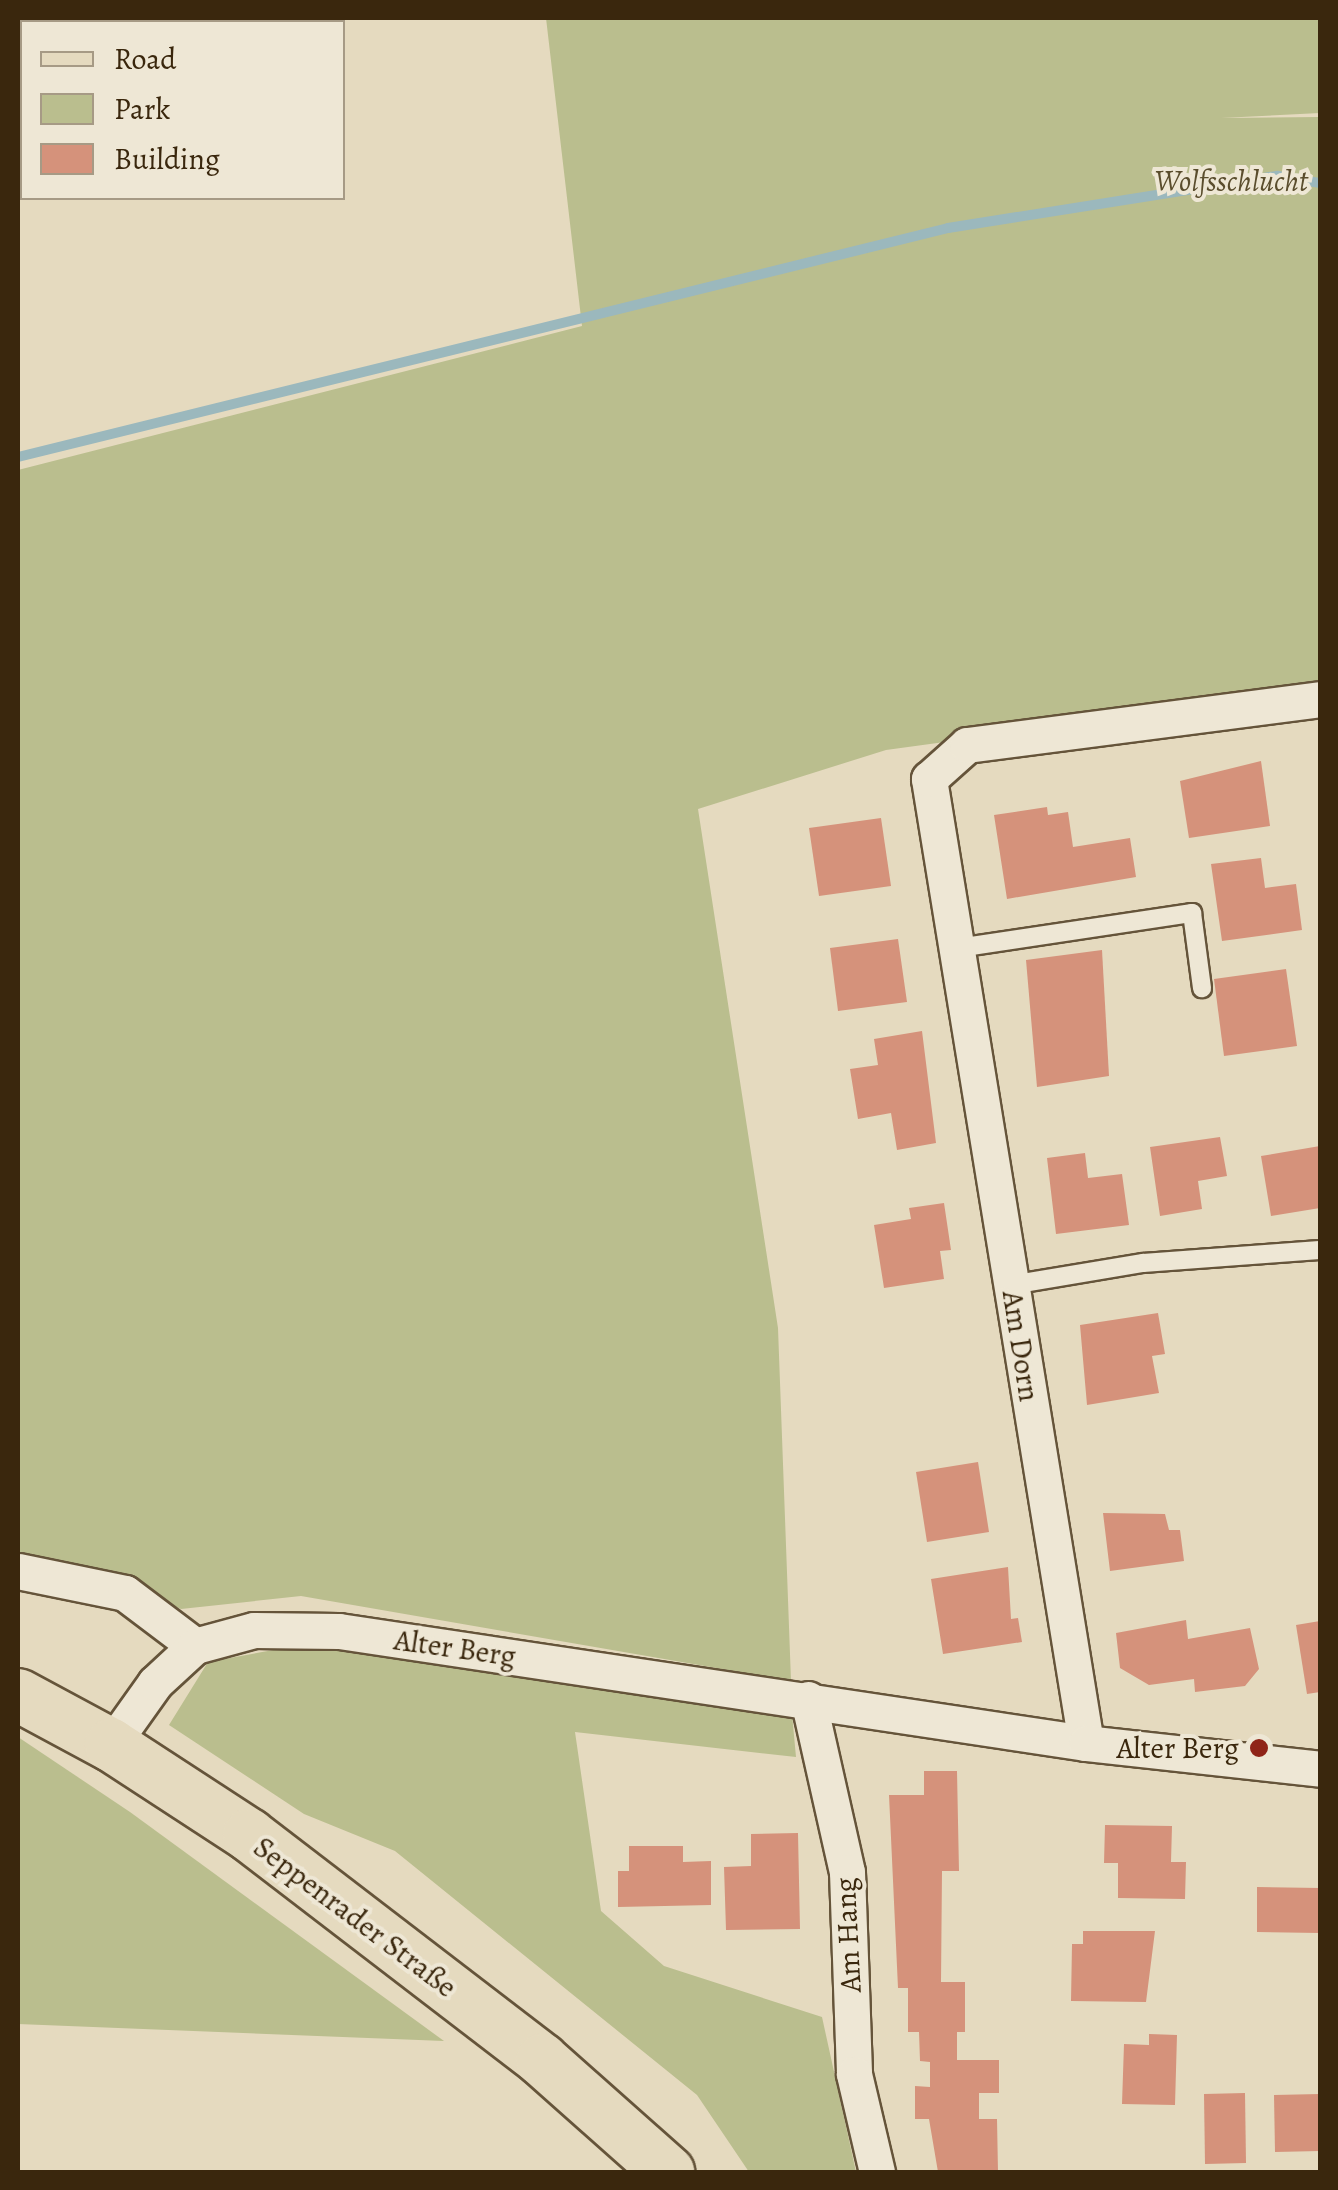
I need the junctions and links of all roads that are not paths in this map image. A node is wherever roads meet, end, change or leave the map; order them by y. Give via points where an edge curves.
1 (1320, 699) edge
2 (958, 948) junction
3 (1202, 988) dead end
4 (1320, 1250) edge
5 (1012, 1285) junction
6 (18, 1571) edge
7 (195, 1646) junction
8 (18, 1695) edge
9 (808, 1699) junction
10 (1086, 1743) junction
11 (111, 1746) junction
12 (1320, 1769) edge
13 (668, 2172) edge
14 (877, 2172) edge

1 - 2 street, Am Dorn via 967,745 929,779
2 - 3 lane via 1192,913
2 - 5 street, Am Dorn
4 - 5 lane via 1143,1263
5 - 10 street, Am Dorn
6 - 7 street via 126,1593
7 - 9 street, Alter Berg via 254,1630 339,1631
7 - 11 street, Alter Berg via 156,1683
8 - 11 main road, Seppenrader Straße
9 - 10 street, Alter Berg
9 - 14 street, Am Hang via 847,1872 854,2074
10 - 12 street, Alter Berg
11 - 13 main road, Seppenrader Straße via 280,1858 542,2060

